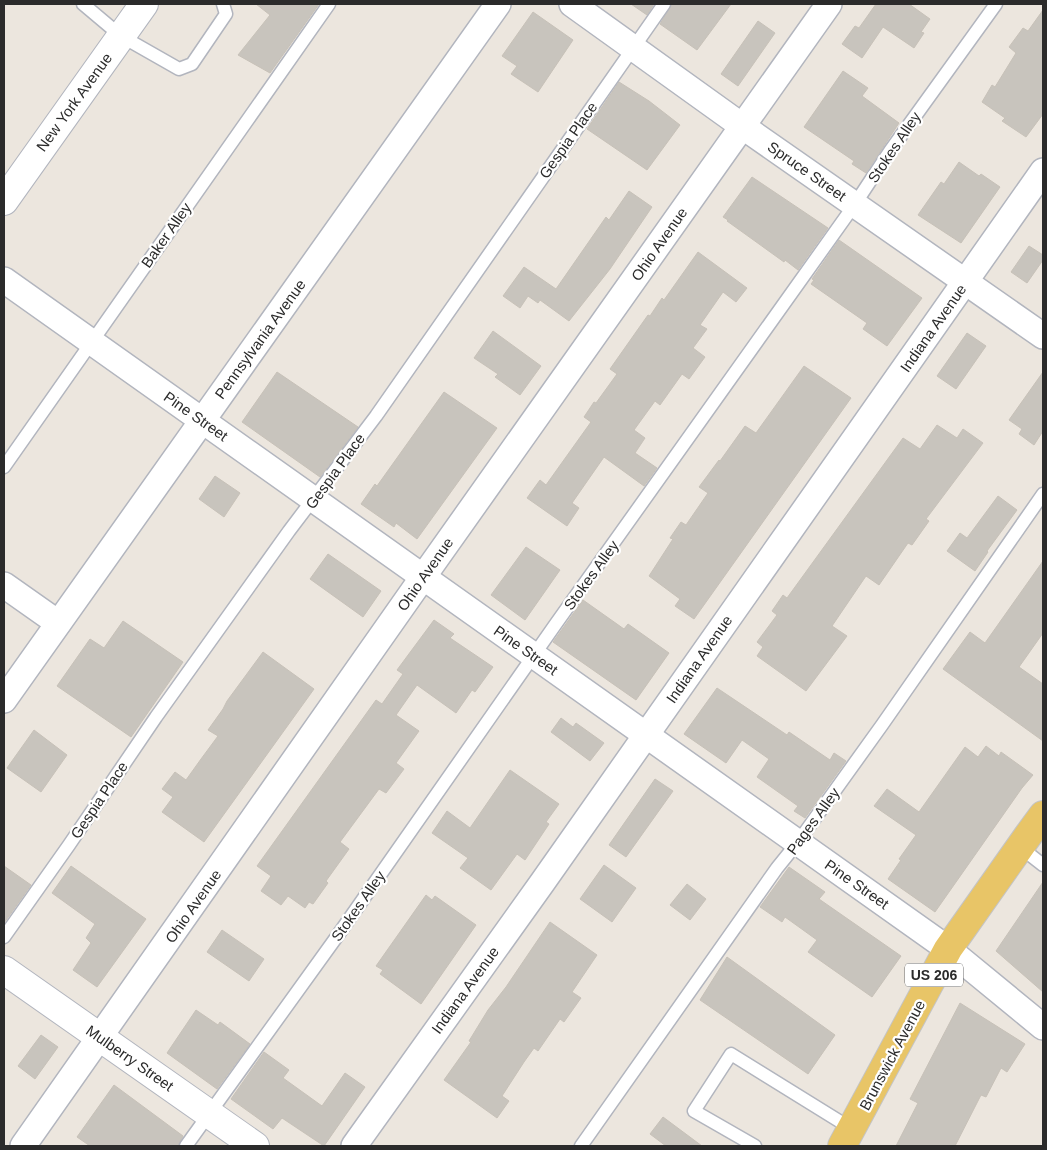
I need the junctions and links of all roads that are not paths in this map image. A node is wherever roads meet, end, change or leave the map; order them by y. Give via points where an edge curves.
1 (83, 4) edge
2 (144, 4) edge
3 (223, 4) edge
4 (329, 4) edge
5 (498, 4) edge
6 (572, 4) edge
7 (664, 4) edge
8 (829, 4) edge
9 (996, 4) edge
10 (121, 36) junction
11 (633, 48) junction
12 (742, 126) junction
13 (1043, 171) edge
14 (5, 197) edge
15 (855, 204) junction
16 (4, 280) edge
17 (965, 282) junction
18 (1043, 336) edge
19 (92, 343) junction
20 (202, 420) junction
21 (4, 467) edge
22 (1043, 494) edge
23 (314, 500) junction
24 (423, 577) junction
25 (4, 585) edge
26 (58, 623) junction
27 (534, 656) junction
28 (4, 700) edge
29 (646, 734) junction
30 (1043, 815) edge
31 (798, 842) junction
32 (1020, 847) junction
33 (1043, 865) edge
34 (4, 937) edge
35 (948, 949) junction
36 (4, 970) edge
37 (1043, 1027) edge
38 (100, 1037) junction
39 (210, 1115) junction
40 (847, 1138) edge
41 (23, 1146) edge
42 (186, 1146) edge
43 (255, 1146) edge
44 (354, 1146) edge
45 (581, 1146) edge
46 (755, 1146) edge

1 - 10 lane
2 - 10 street, New York Avenue
3 - 10 lane via 226,14 218,28 192,64 180,69
4 - 19 lane, Baker Alley
5 - 20 street, Pennsylvania Avenue
6 - 11 street, Spruce Street
7 - 11 lane, Gespia Place
8 - 12 street, Ohio Avenue
9 - 15 lane, Stokes Alley
10 - 14 street, New York Avenue
11 - 12 street, Spruce Street
11 - 23 lane, Gespia Place
12 - 15 street, Spruce Street
12 - 24 street, Ohio Avenue
13 - 17 street, Indiana Avenue
15 - 17 street, Spruce Street
15 - 27 lane, Stokes Alley
16 - 19 street, Pine Street
17 - 18 street, Spruce Street
17 - 29 street, Indiana Avenue
19 - 20 street, Pine Street
19 - 21 lane, Baker Alley
20 - 23 street, Pine Street
20 - 26 street, Pennsylvania Avenue
22 - 31 lane, Pages Alley
23 - 24 street, Pine Street
23 - 34 lane, Gespia Place via 168,700
24 - 27 street, Pine Street
24 - 38 street, Ohio Avenue
25 - 26 street
26 - 28 street, Pennsylvania Avenue
27 - 29 street, Pine Street
27 - 39 lane, Stokes Alley
29 - 31 street, Pine Street
29 - 44 street, Indiana Avenue
30 - 32 main road, Brunswick Avenue / US 206
31 - 35 street, Pine Street
31 - 45 lane, Pages Alley
32 - 33 lane
32 - 35 main road, Brunswick Avenue / US 206
35 - 37 street, Pine Street
35 - 40 main road, Brunswick Avenue / US 206
36 - 38 street, Mulberry Street
38 - 39 street, Mulberry Street
38 - 41 street, Ohio Avenue
39 - 42 lane, Stokes Alley
39 - 43 street, Mulberry Street
40 - 46 lane via 731,1054 694,1111

